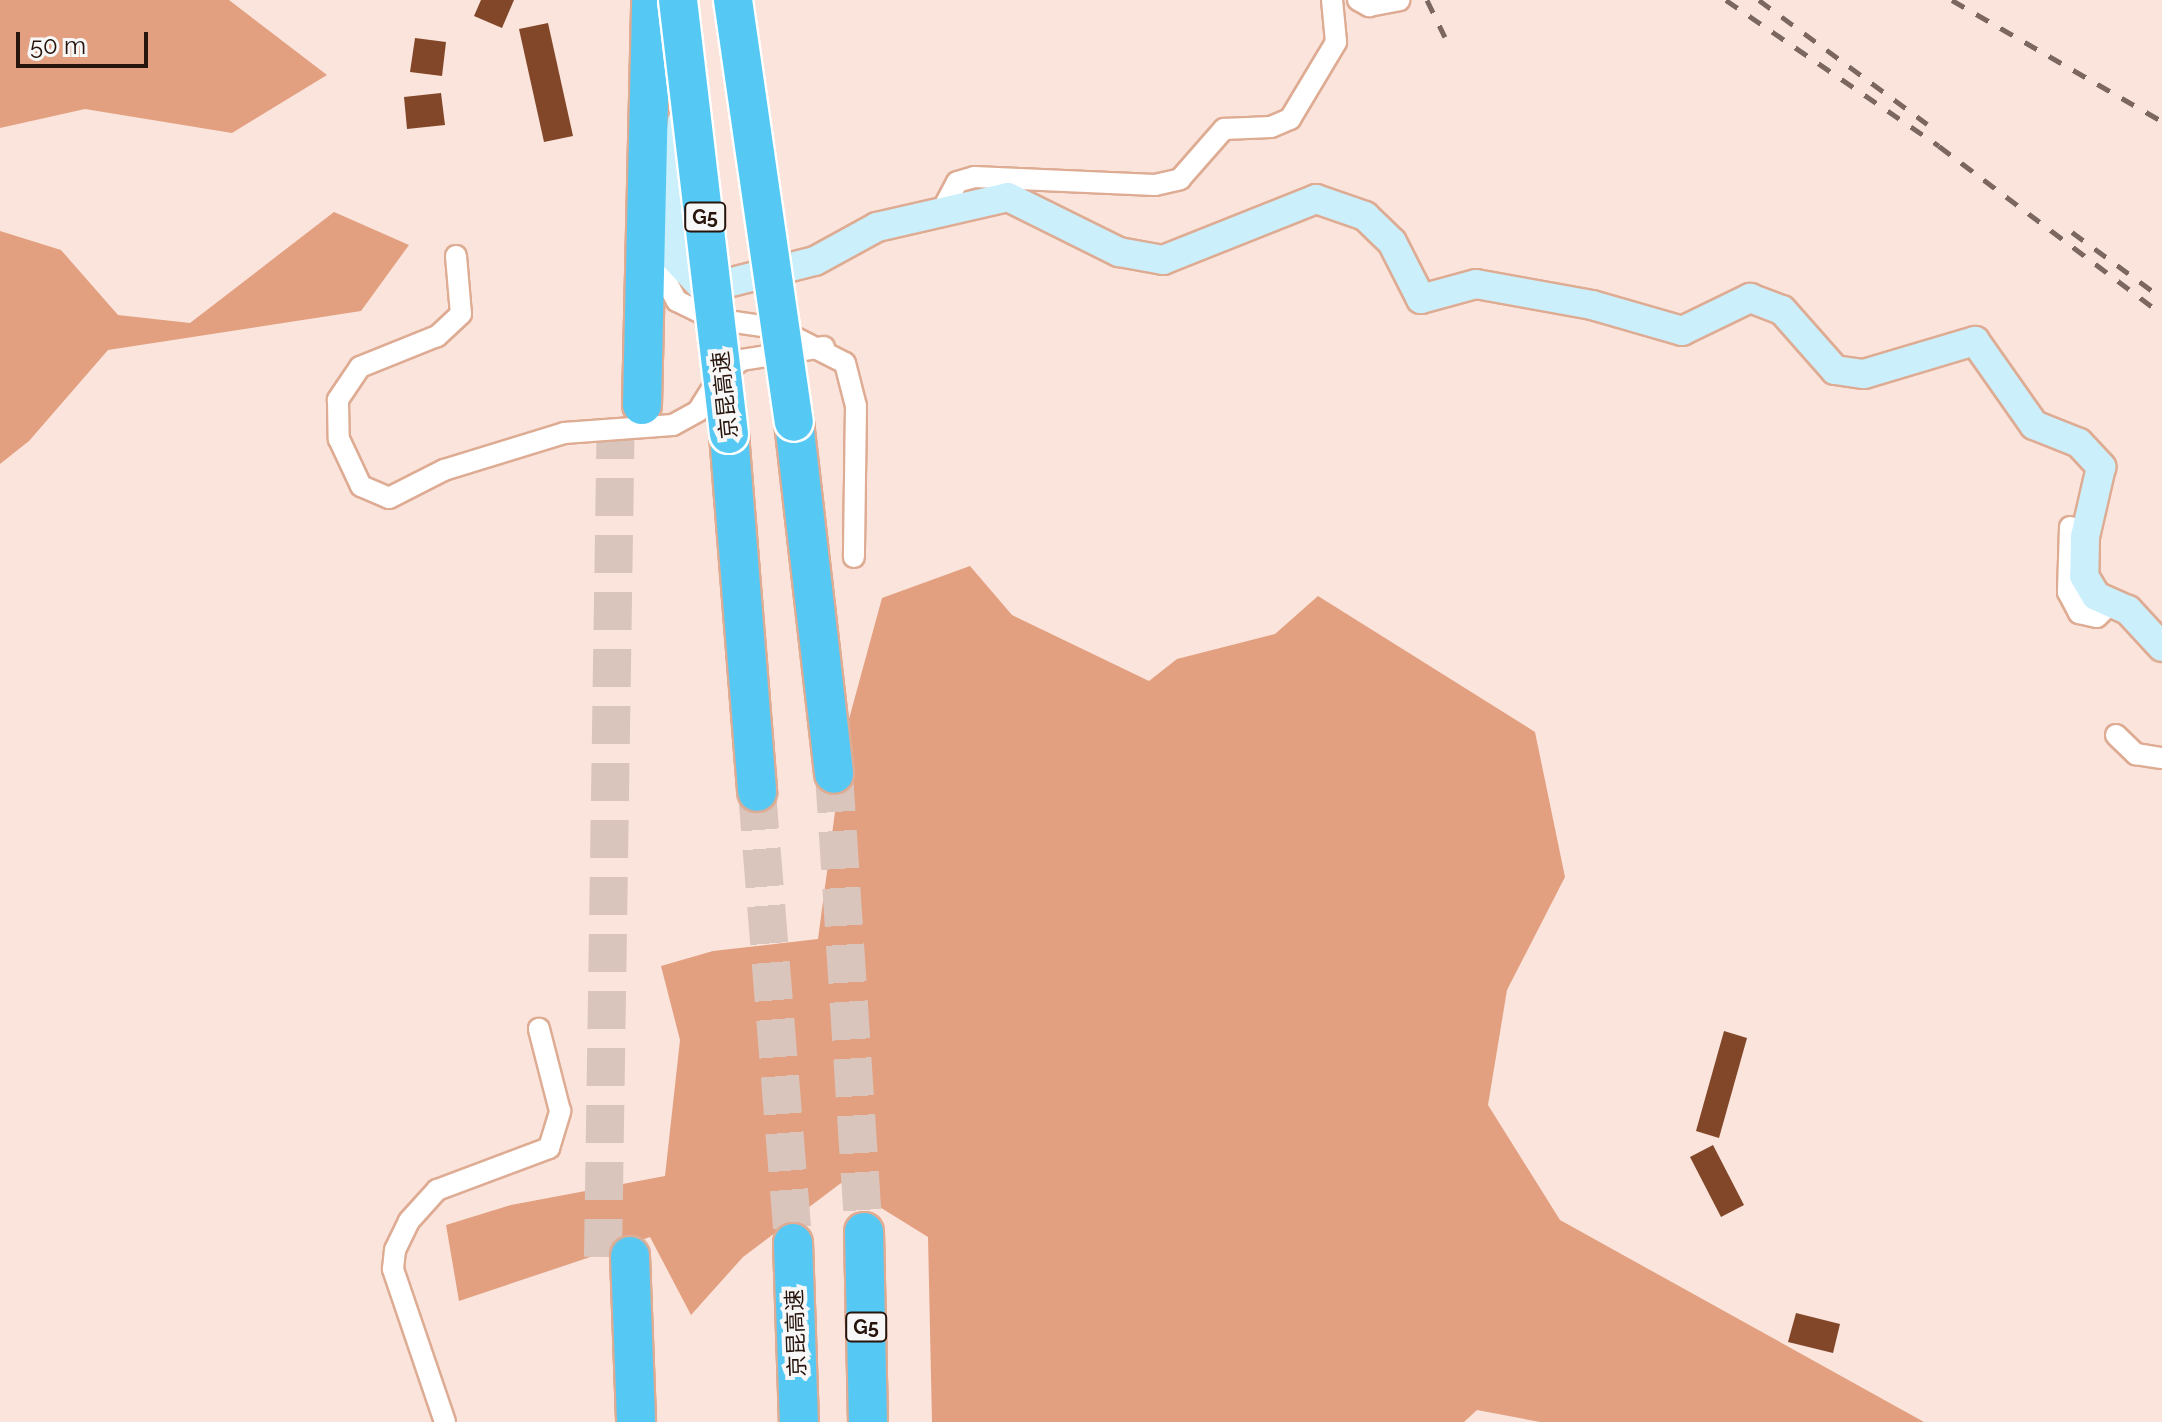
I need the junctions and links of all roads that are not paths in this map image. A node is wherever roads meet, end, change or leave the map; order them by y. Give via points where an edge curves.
1 (625, 0) edge
2 (651, 0) edge
3 (681, 0) edge
4 (733, 0) edge
5 (1332, 0) edge
6 (1358, 0) edge
7 (1399, 0) edge
8 (939, 216) junction
9 (456, 256) dead end
10 (674, 257) junction
11 (824, 347) junction
12 (2070, 527) dead end
13 (854, 557) dead end
14 (2111, 603) junction
15 (2162, 647) edge
16 (2116, 735) dead end
17 (2162, 758) edge
18 (834, 774) tunnel mouth
19 (757, 792) tunnel mouth
20 (539, 1029) dead end
21 (864, 1232) tunnel mouth
22 (793, 1243) tunnel mouth
23 (445, 1422) edge
24 (609, 1422) edge
25 (636, 1422) edge
26 (799, 1422) edge
27 (868, 1422) edge

1 - 2 highway via 629,405
3 - 10 street via 682,122 669,226
3 - 19 highway, 京昆高速 / G5, bridge via 729,434
4 - 18 highway, bridge via 794,422
5 - 8 street via 1336,42 1290,119 1271,127 1224,129 1180,179 1155,185 974,177 957,182
6 - 7 street via 1369,6
8 - 10 street via 877,227 815,261 704,289
8 - 14 street via 1008,197 1119,252 1163,260 1316,199 1365,216 1392,242 1421,299 1476,284 1592,305 1682,331 1750,298 1782,310 1835,370 1864,374 1975,341 2034,425 2079,443 2101,467 2085,537 2084,576 2096,596
9 - 11 street via 461,314 437,336 360,367 338,400 339,439 361,486 389,498 444,470 564,433 673,425 698,411 719,378 741,360
10 - 11 street via 664,277 677,301 714,319 776,328
11 - 13 street via 845,363 856,406
12 - 14 street via 2068,592 2073,602 2079,613 2097,617
14 - 15 street via 2128,610
16 - 17 street via 2136,754
20 - 23 street via 560,1111 549,1148 437,1190 409,1221 395,1250 393,1269
21 - 27 highway, G5
22 - 26 highway, 京昆高速
24 - 25 highway via 617,1256

